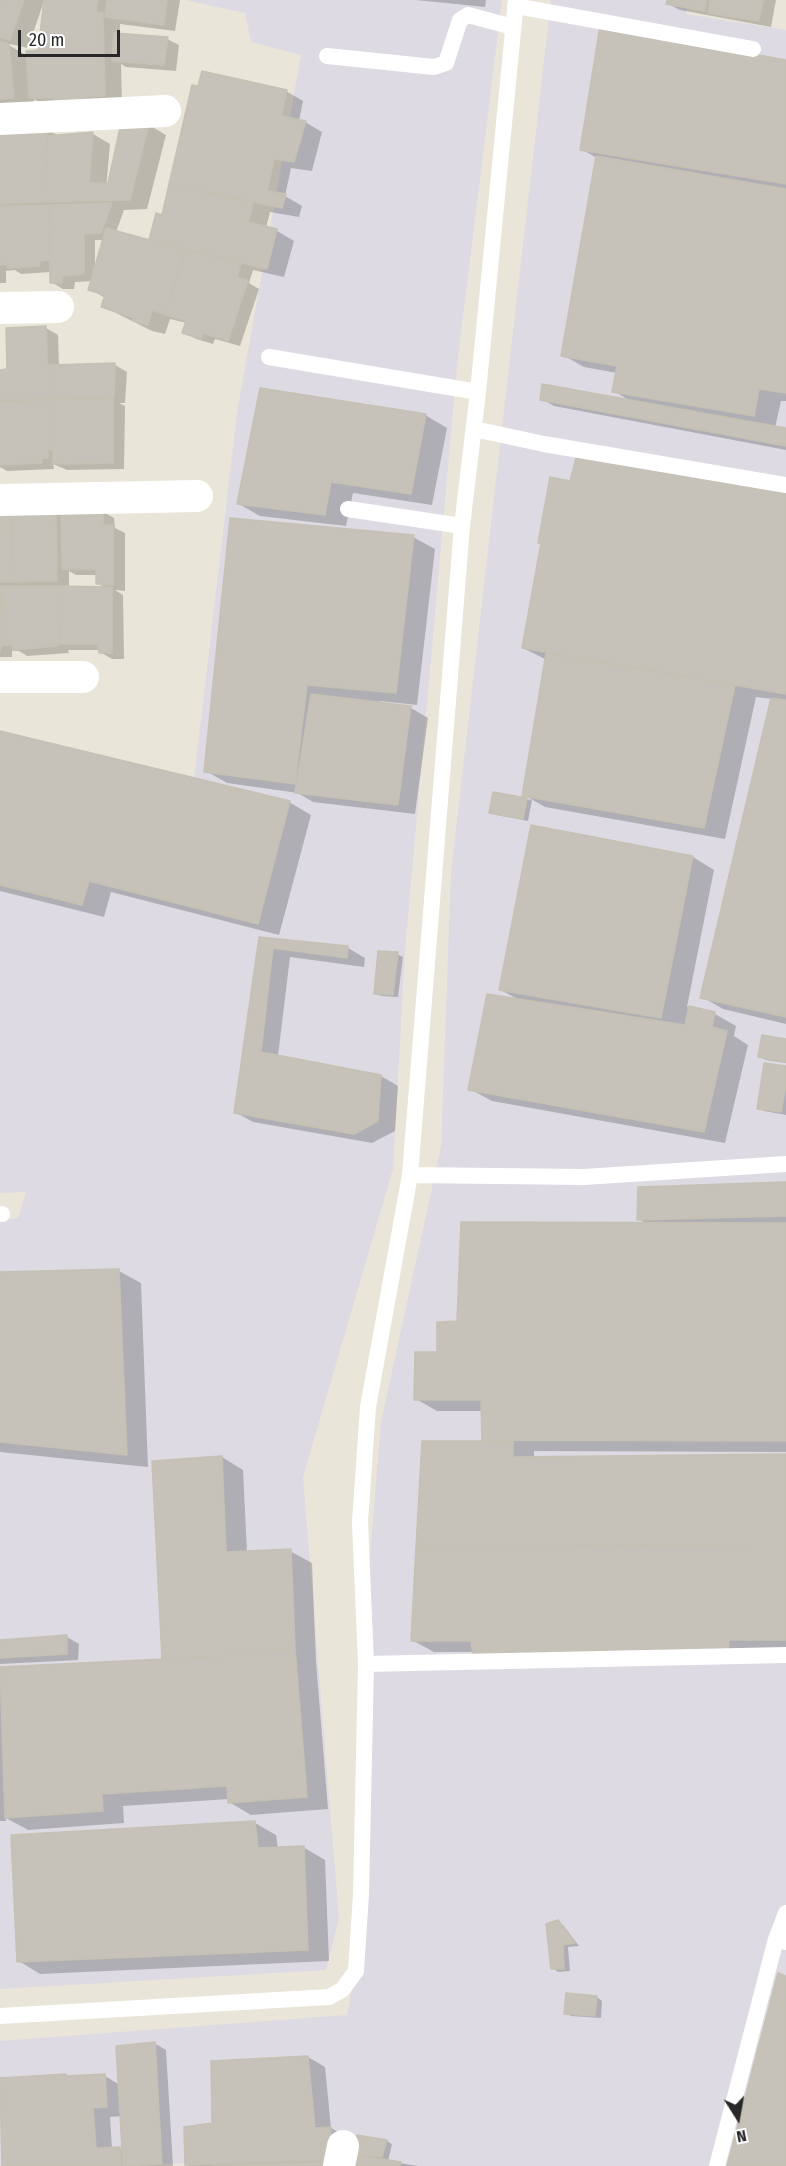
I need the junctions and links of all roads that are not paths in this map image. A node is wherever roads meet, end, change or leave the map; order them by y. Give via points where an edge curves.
1 (515, 3) edge
2 (513, 27) junction
3 (753, 49) dead end
4 (327, 56) dead end
5 (165, 111) dead end
6 (0, 118) edge
7 (58, 307) dead end
8 (0, 308) edge
9 (269, 357) dead end
10 (478, 392) junction
11 (474, 429) junction
12 (786, 485) edge
13 (197, 496) dead end
14 (0, 500) edge
15 (348, 509) dead end
16 (462, 526) junction
17 (0, 677) edge
18 (83, 677) dead end
19 (786, 1164) edge
20 (410, 1175) junction
21 (786, 1655) edge
22 (366, 1664) junction
23 (786, 1913) edge
24 (781, 1940) edge
25 (0, 2016) edge
26 (717, 2166) edge

1 - 2 lane
1 - 3 lane
2 - 4 lane via 464,17 450,57 434,67
2 - 10 lane
5 - 6 street
7 - 8 street
9 - 10 lane
10 - 11 lane
11 - 12 lane
11 - 16 lane
13 - 14 street
15 - 16 lane
16 - 20 lane
17 - 18 street
19 - 20 lane via 584,1177
20 - 22 lane via 368,1407 360,1522
21 - 22 lane
22 - 25 lane via 356,1971 342,1990 329,1997
23 - 24 lane
24 - 26 lane

